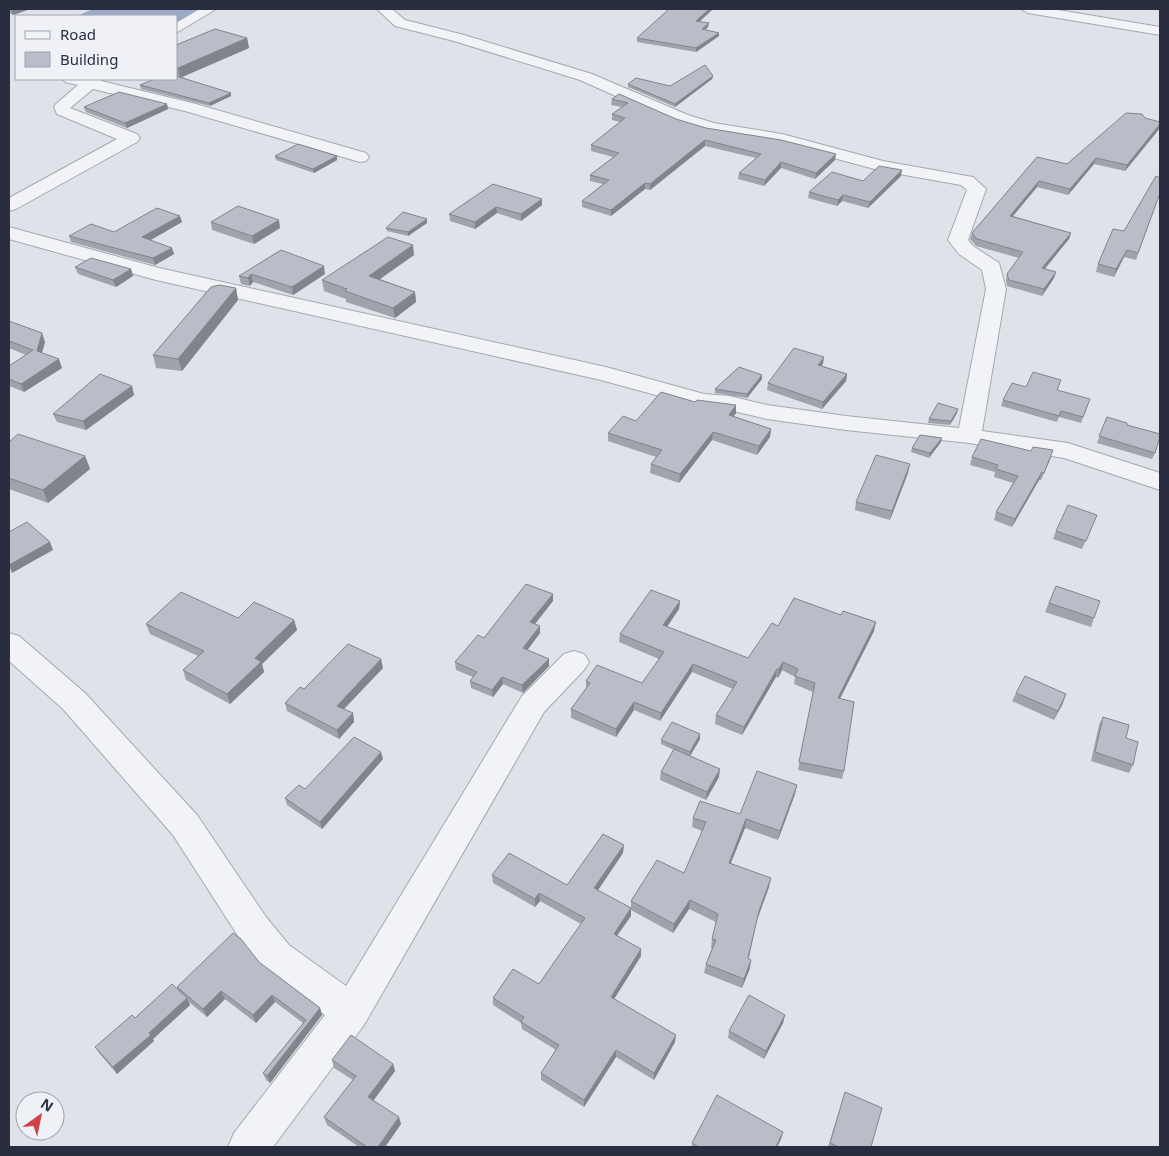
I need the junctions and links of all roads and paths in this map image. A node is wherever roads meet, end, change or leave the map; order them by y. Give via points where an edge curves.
1 (209, 9) edge
2 (384, 9) edge
3 (1028, 9) edge
4 (178, 28) edge
5 (1160, 31) edge
6 (93, 80) edge
7 (360, 157) dead end
8 (9, 205) edge
9 (9, 233) edge
10 (969, 436) junction
11 (1160, 482) edge
12 (9, 644) edge
13 (574, 662) dead end
14 (350, 1012) junction
15 (248, 1147) edge

1 - 4 street
2 - 10 street via 400,23 586,77 649,102 682,120 712,128 782,138 882,166 967,180 977,189 958,240 966,250 992,267 996,289
3 - 5 street
6 - 7 street
6 - 8 street via 62,107 63,111 131,138
9 - 10 street via 156,274 606,374 703,401 846,424
10 - 11 street via 1068,451
12 - 14 street via 74,701 184,825 276,957
13 - 14 street via 533,704
14 - 15 street

